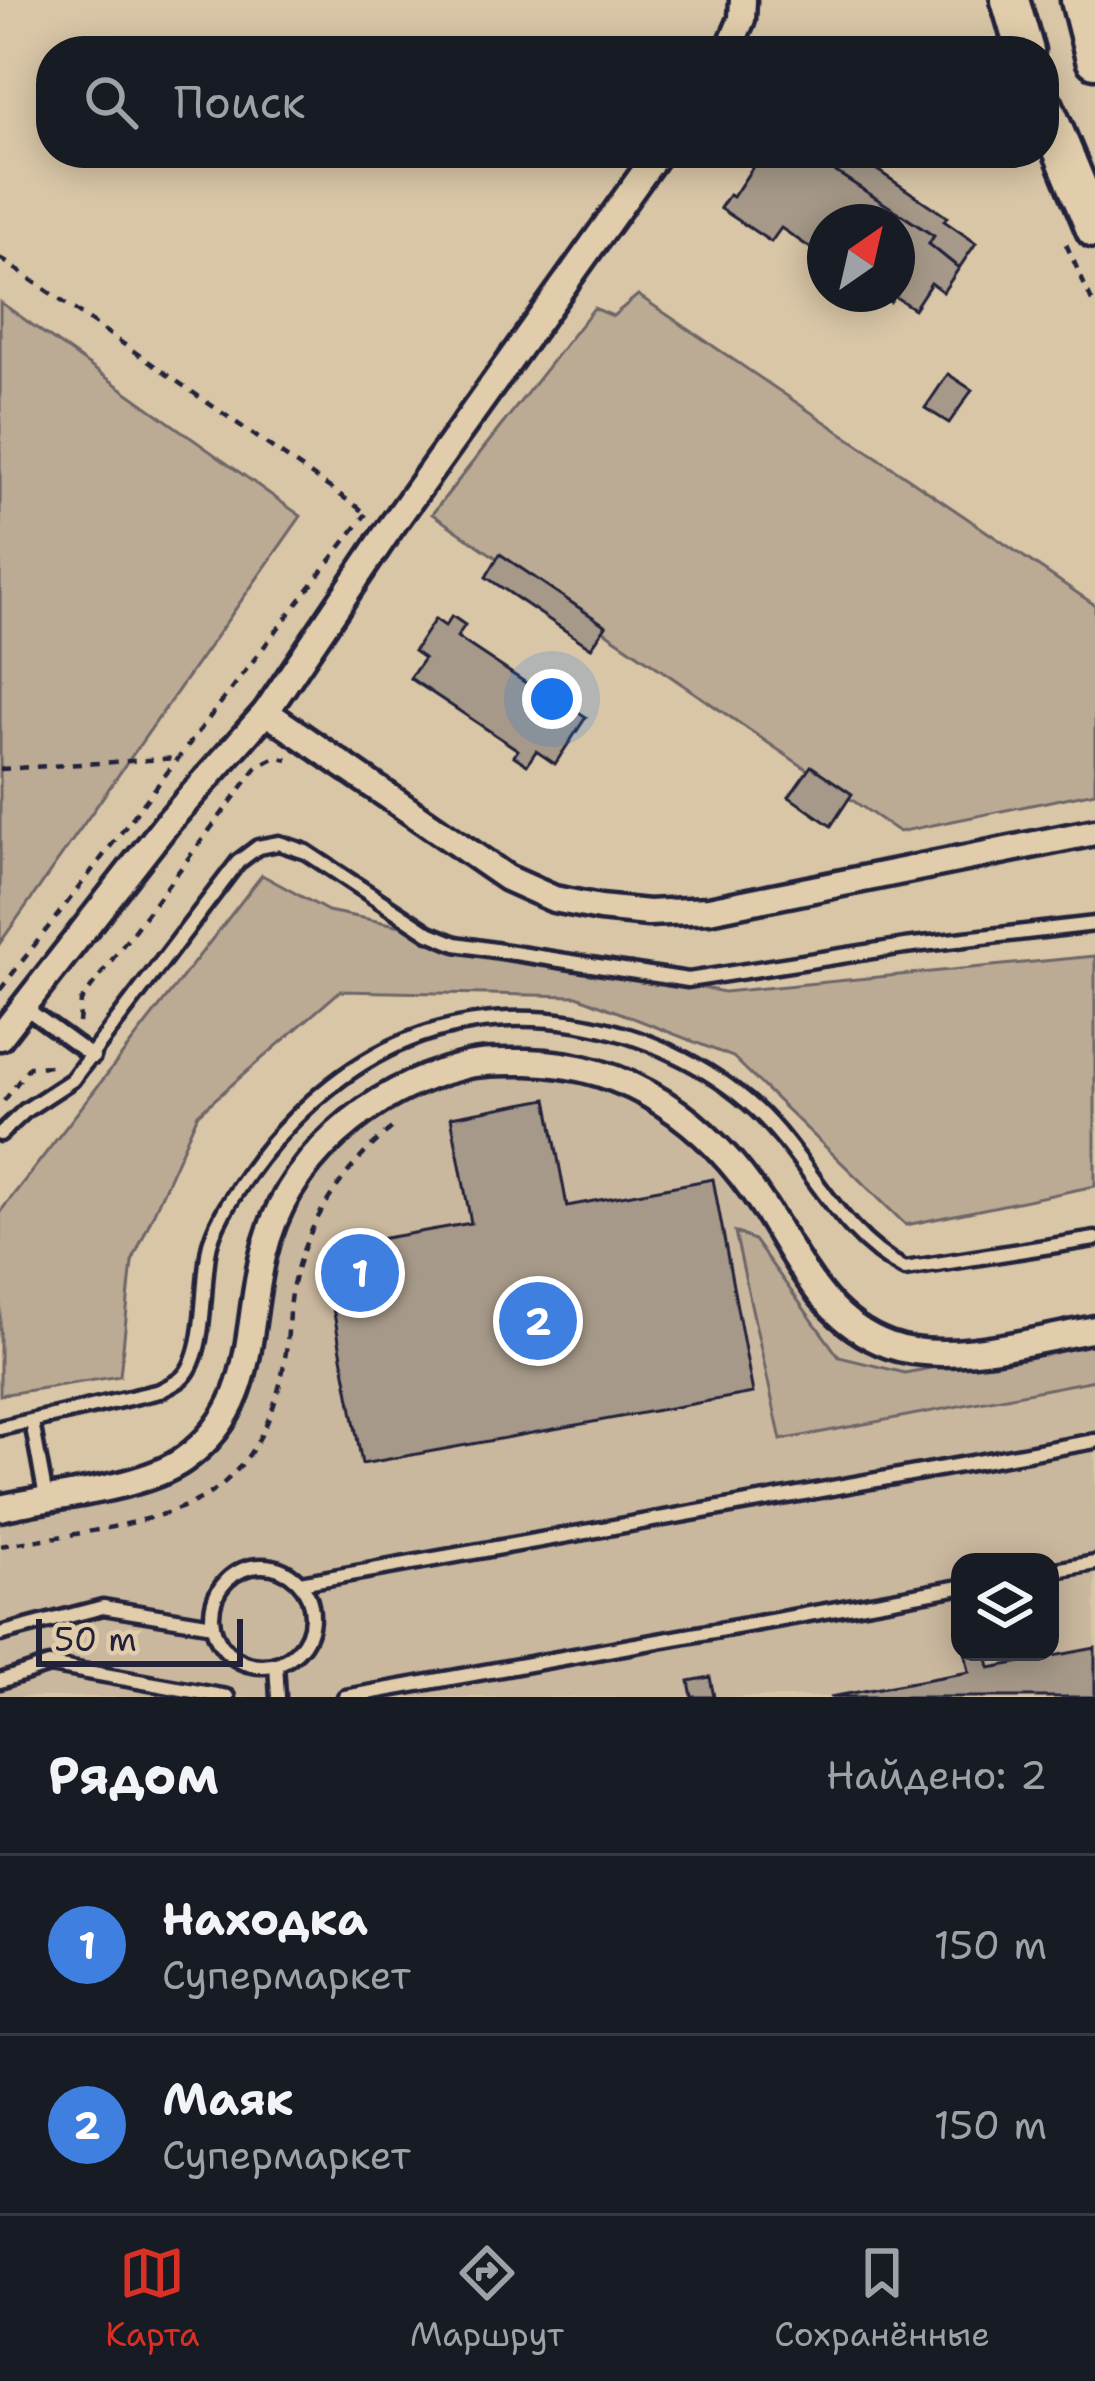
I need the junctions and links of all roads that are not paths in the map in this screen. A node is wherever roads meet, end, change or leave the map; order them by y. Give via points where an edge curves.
1 (743, 0) edge
2 (1010, 0) edge
3 (1022, 0) edge
4 (1080, 0) edge
5 (735, 36) edge
6 (1023, 36) edge
7 (1026, 36) edge
8 (1095, 59) edge
9 (1059, 142) edge
10 (647, 168) edge
11 (1095, 229) edge
12 (266, 712) junction
13 (1095, 832) edge
14 (1095, 924) edge
15 (24, 1007) junction
16 (0, 1037) edge
17 (87, 1053) junction
18 (0, 1133) edge
19 (1095, 1239) edge
20 (1095, 1329) edge
21 (32, 1422) junction
22 (0, 1428) edge
23 (1095, 1441) edge
24 (46, 1497) junction
25 (0, 1508) edge
26 (1095, 1563) edge
27 (1059, 1569) edge
28 (300, 1583) junction
29 (951, 1589) edge
30 (213, 1625) junction
31 (0, 1634) edge
32 (275, 1664) junction
33 (0, 1681) edge
34 (227, 1697) edge
35 (278, 1697) edge
36 (345, 1697) edge

1 - 5 street
2 - 6 main road
3 - 7 main road
4 - 8 main road
9 - 11 main road
10 - 12 street
12 - 13 street via 507,878 600,908 709,910
12 - 15 street
14 - 17 lane via 676,979 456,944 279,843 238,862
15 - 16 street
15 - 17 lane
17 - 18 lane via 73,1080
19 - 21 lane via 905,1269 857,1234 760,1113 677,1054 624,1032 551,1018 454,1026 377,1055 311,1103 259,1156 217,1222 196,1348 182,1378 160,1391
20 - 24 street via 943,1353 890,1346 844,1322 808,1282 733,1164 675,1109 595,1069 466,1065 378,1103 310,1159 271,1224 241,1382 208,1441 150,1478
21 - 22 lane
21 - 24 lane
23 - 28 lane
24 - 25 street
26 - 27 lane
28 - 30 lane via 272,1567 240,1570 217,1593
28 - 32 lane via 310,1630
29 - 36 lane
30 - 31 lane via 103,1607
30 - 32 lane via 229,1654
32 - 35 lane
33 - 34 lane via 50,1665

